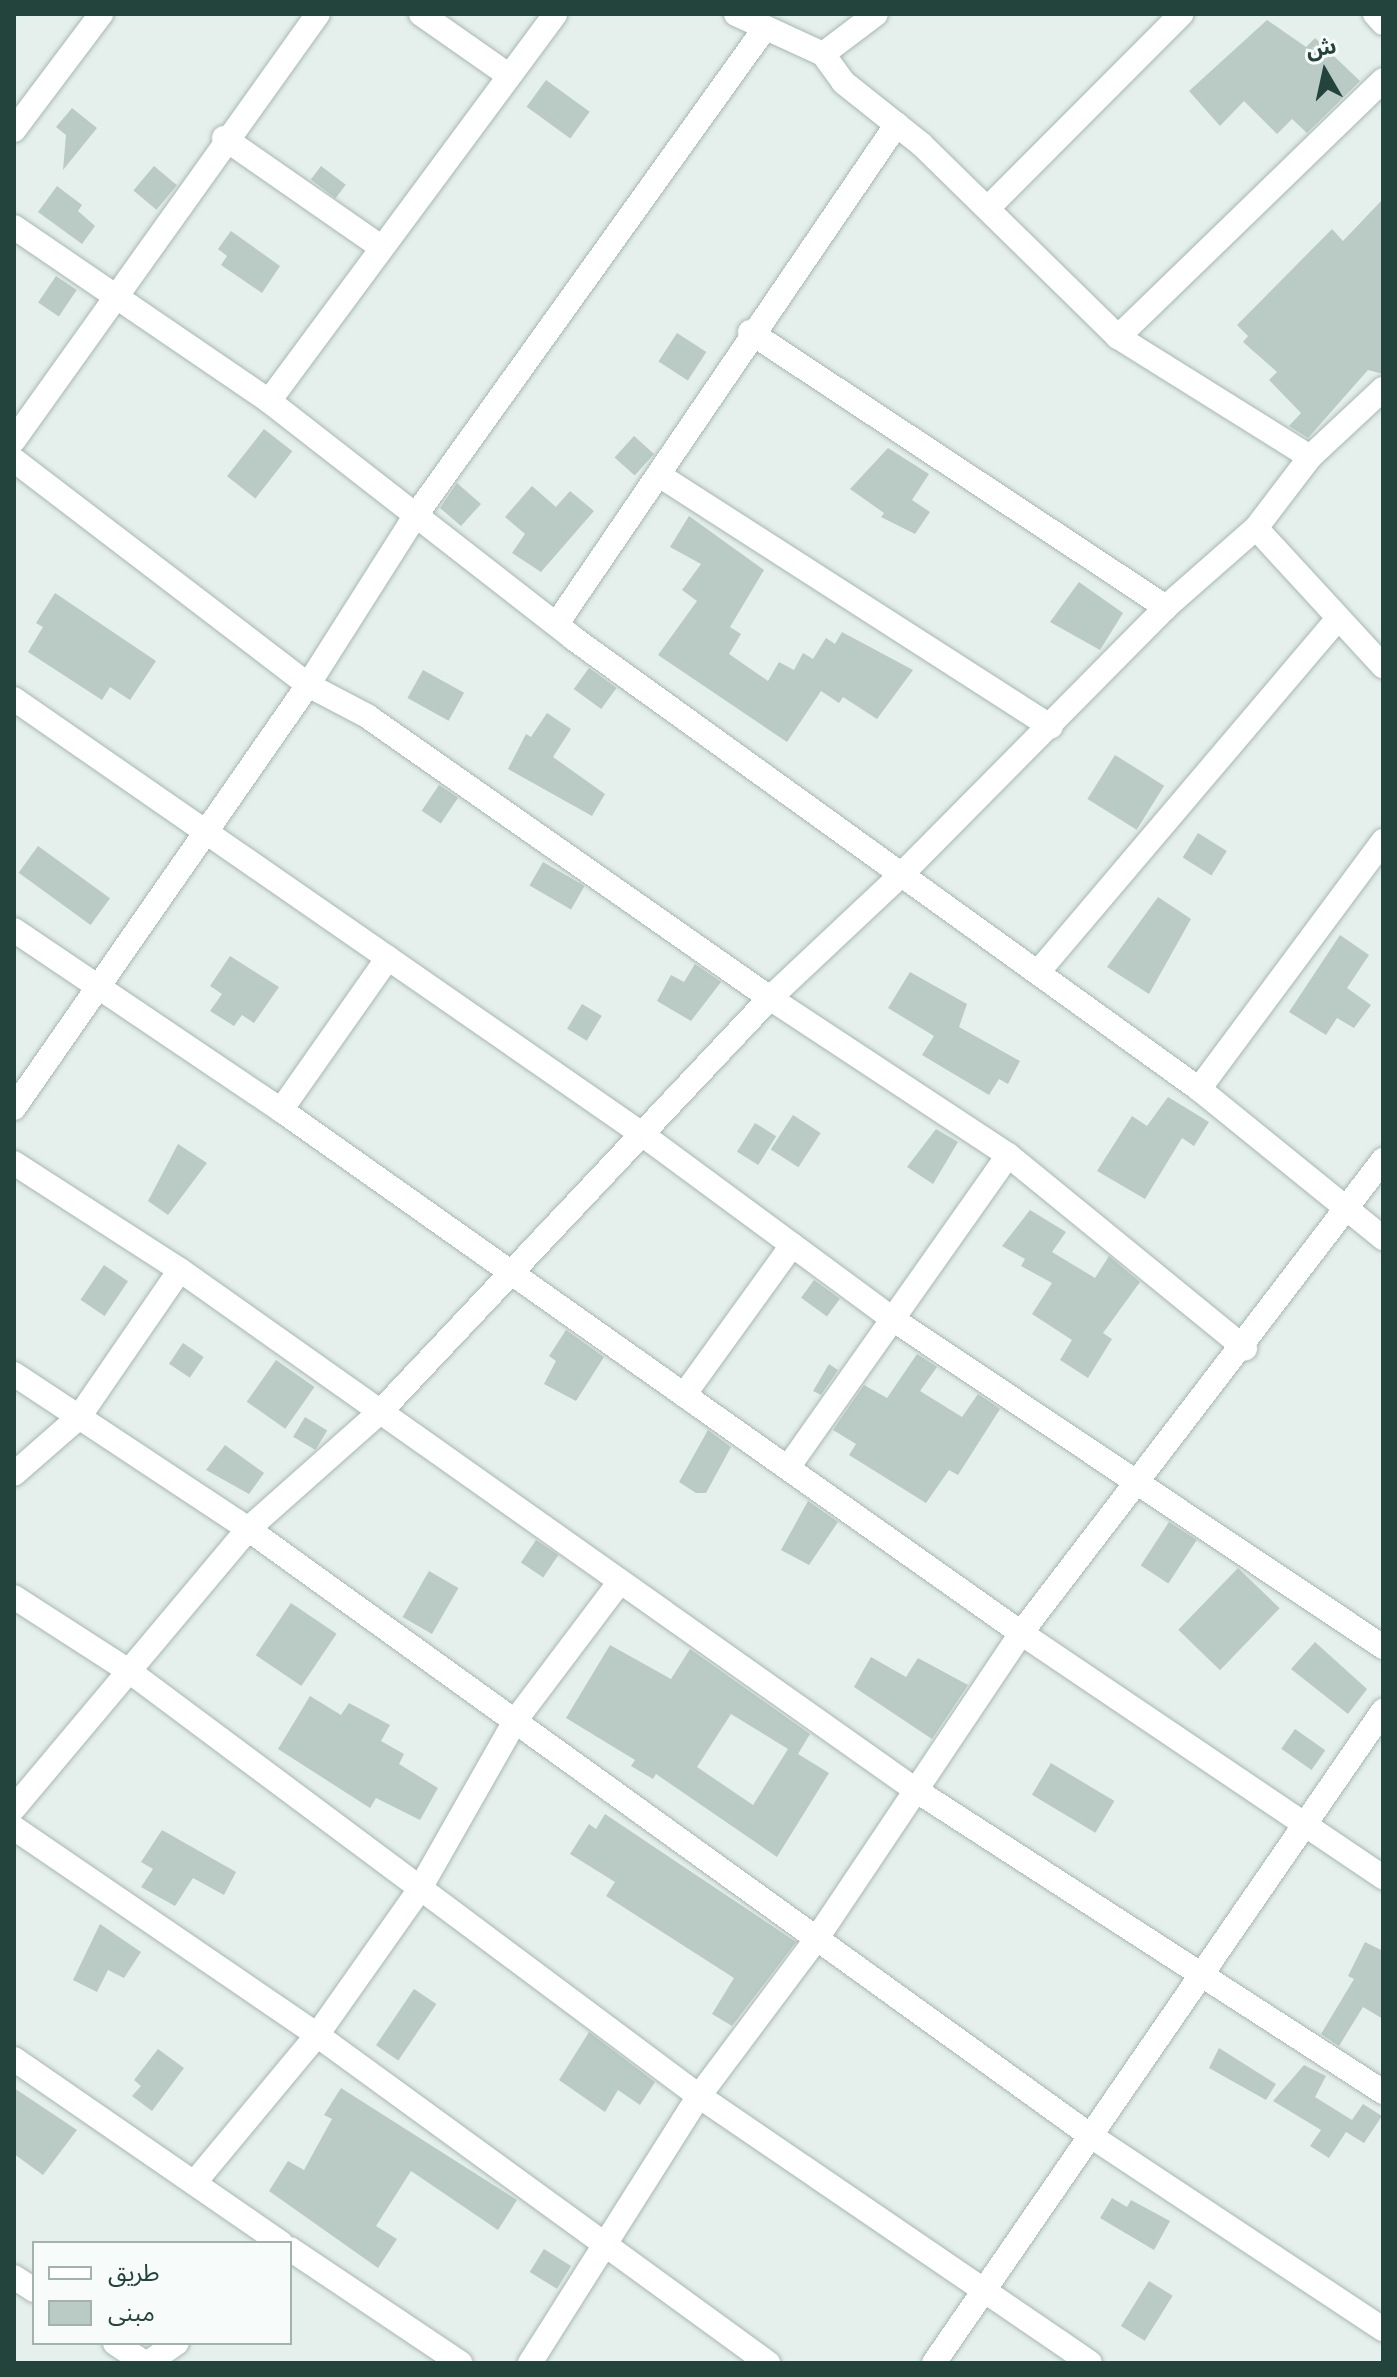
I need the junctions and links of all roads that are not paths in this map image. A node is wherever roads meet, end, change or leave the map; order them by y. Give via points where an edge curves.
1 (101, 14) edge
2 (318, 14) edge
3 (421, 14) edge
4 (555, 14) edge
5 (736, 14) edge
6 (876, 14) edge
7 (1181, 14) edge
8 (1375, 14) edge
9 (1383, 23) edge
10 (765, 28) junction
11 (823, 54) junction
12 (508, 75) junction
13 (1383, 80) edge
14 (897, 124) junction
15 (14, 130) edge
16 (224, 138) junction
17 (988, 208) junction
18 (14, 227) edge
19 (378, 245) junction
20 (113, 300) junction
21 (750, 332) junction
22 (1118, 337) junction
23 (1383, 389) edge
24 (269, 401) junction
25 (14, 440) edge
26 (1310, 457) junction
27 (14, 460) edge
28 (662, 477) junction
29 (416, 515) junction
30 (1256, 528) junction
31 (1166, 607) junction
32 (1336, 621) junction
33 (558, 622) junction
34 (1383, 666) edge
35 (308, 685) junction
36 (14, 699) edge
37 (1051, 727) junction
38 (205, 835) junction
39 (1383, 841) edge
40 (904, 872) junction
41 (14, 930) edge
42 (388, 958) junction
43 (1039, 971) junction
44 (96, 989) junction
45 (770, 998) junction
46 (1199, 1089) junction
47 (14, 1108) edge
48 (281, 1110) junction
49 (639, 1132) junction
50 (1008, 1155) junction
51 (1383, 1160) edge
52 (14, 1163) edge
53 (1348, 1212) junction
54 (1383, 1238) edge
55 (792, 1245) junction
56 (180, 1270) junction
57 (512, 1272) junction
58 (891, 1318) junction
59 (1245, 1348) junction
60 (14, 1374) edge
61 (684, 1395) junction
62 (380, 1412) junction
63 (79, 1417) junction
64 (789, 1466) junction
65 (14, 1474) edge
66 (1136, 1477) junction
67 (248, 1529) junction
68 (619, 1583) junction
69 (14, 1597) edge
70 (1021, 1633) junction
71 (1383, 1647) edge
72 (129, 1671) junction
73 (1383, 1711) edge
74 (515, 1721) junction
75 (917, 1791) junction
76 (14, 1808) edge
77 (1304, 1826) junction
78 (14, 1828) edge
79 (1383, 1877) edge
80 (418, 1892) junction
81 (817, 1938) junction
82 (1206, 1973) junction
83 (317, 2035) junction
84 (14, 2059) edge
85 (1383, 2092) edge
86 (699, 2096) junction
87 (1091, 2136) junction
88 (195, 2182) junction
89 (274, 2241) edge
90 (607, 2250) junction
91 (292, 2254) edge
92 (14, 2277) edge
93 (32, 2289) edge
94 (982, 2293) junction
95 (1383, 2329) edge
96 (118, 2345) edge
97 (174, 2345) edge
98 (147, 2363) edge
99 (460, 2363) edge
100 (530, 2363) edge
101 (768, 2363) edge
102 (934, 2363) edge
103 (1090, 2363) edge

1 - 15 street
2 - 16 street
3 - 12 street
4 - 12 street
5 - 10 street
6 - 11 street
7 - 17 street
8 - 9 street
10 - 11 street
10 - 29 street
11 - 14 street via 843,82
12 - 19 street
13 - 22 street
14 - 17 street
14 - 21 street
16 - 19 street
16 - 20 street
17 - 22 street
18 - 20 street
19 - 24 street
20 - 24 street
20 - 25 street
21 - 28 street
21 - 31 street
22 - 26 street
23 - 26 street
24 - 29 street
26 - 30 street
27 - 35 street
28 - 33 street
28 - 37 street
29 - 33 street
29 - 35 street
30 - 31 street
30 - 32 street
31 - 37 street
32 - 34 street
32 - 43 street
33 - 40 street
35 - 38 street
35 - 45 street via 367,716
36 - 38 street
37 - 40 street
38 - 42 street
38 - 44 street
39 - 46 street
40 - 43 street
40 - 45 street
41 - 44 street
42 - 48 street
42 - 49 street
43 - 46 street
44 - 47 street
44 - 48 street
45 - 49 street
45 - 50 street
46 - 53 street
48 - 57 street
49 - 55 street
49 - 57 street
50 - 58 street
50 - 59 street
51 - 53 street
52 - 56 street
53 - 54 street
53 - 59 street
55 - 58 street
55 - 61 street
56 - 62 street
56 - 63 street
57 - 61 street
57 - 62 street
58 - 64 street
58 - 66 street
59 - 66 street
60 - 63 street
61 - 64 street
62 - 67 street
62 - 68 street
63 - 65 street
63 - 67 street
64 - 70 street
66 - 70 street
66 - 71 street
67 - 72 street
67 - 74 street
68 - 74 street
68 - 75 street
69 - 72 street
70 - 75 street
70 - 77 street
72 - 76 street
72 - 80 street
73 - 77 street
74 - 80 street
74 - 81 street
75 - 81 street
75 - 82 street
77 - 79 street
77 - 82 street
78 - 83 street
80 - 83 street
80 - 86 street
81 - 86 street
81 - 87 street
82 - 85 street
82 - 87 street
83 - 88 street
83 - 90 street
84 - 88 street
86 - 90 street
86 - 94 street
87 - 94 street
87 - 95 street
88 - 89 street
90 - 100 street
90 - 101 street
91 - 99 street
92 - 93 street
94 - 102 street
94 - 103 street
96 - 98 street
97 - 98 street

